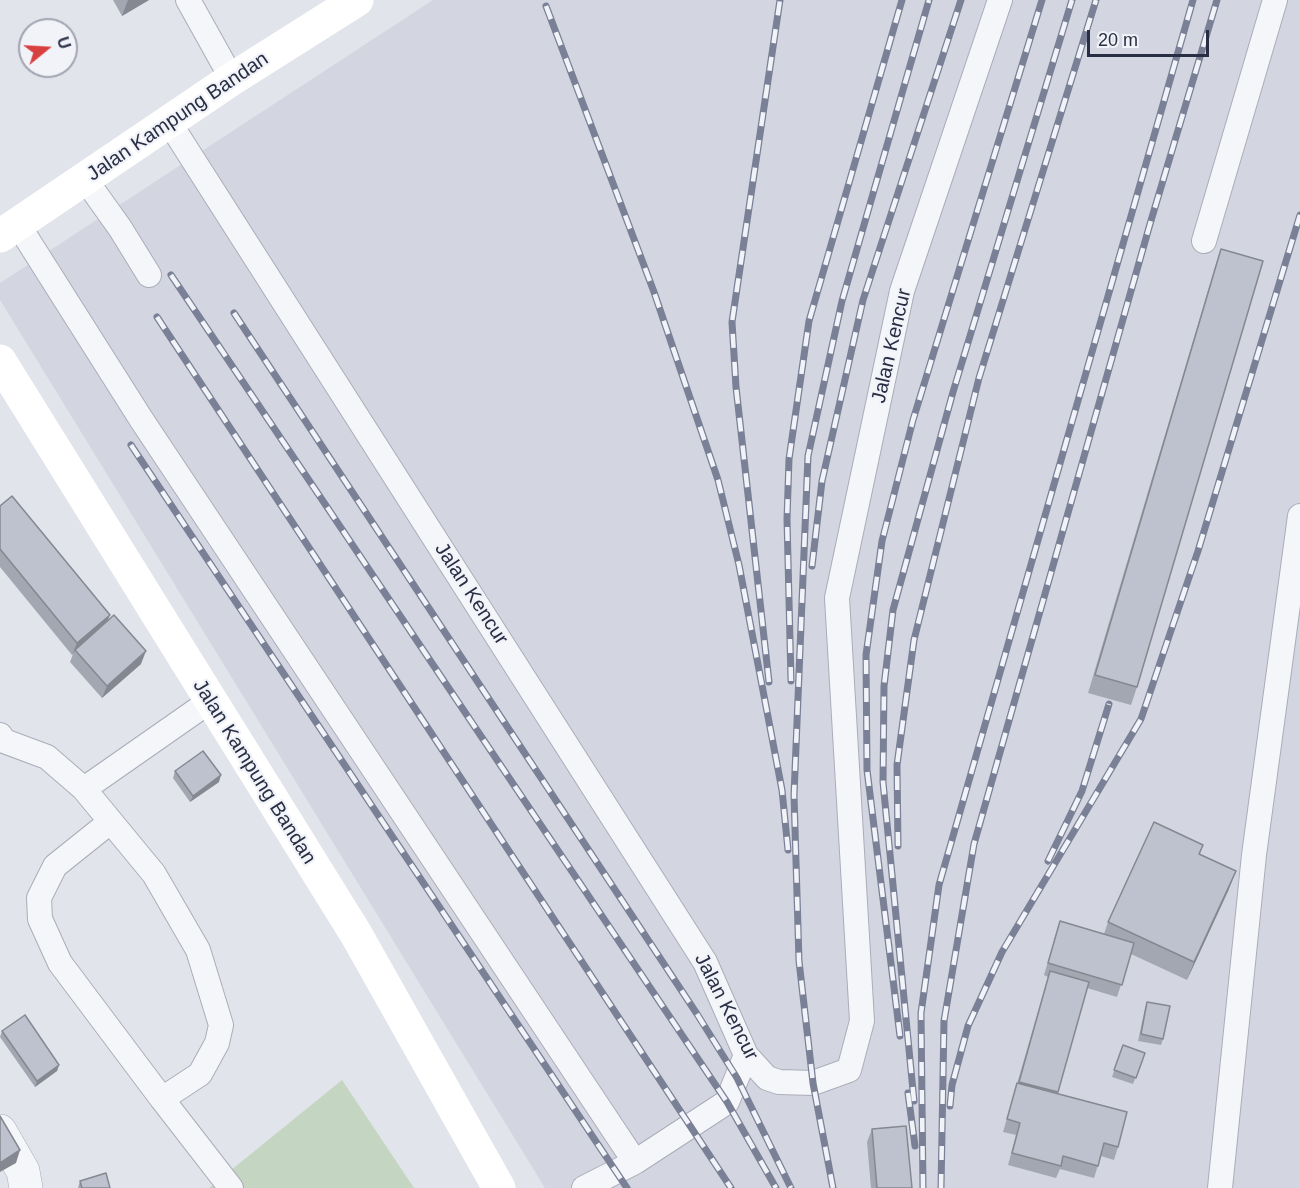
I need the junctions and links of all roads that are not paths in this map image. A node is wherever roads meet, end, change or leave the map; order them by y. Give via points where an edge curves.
1 (188, 0) edge
2 (357, 0) edge
3 (1000, 0) edge
4 (1275, 0) edge
5 (232, 79) junction
6 (169, 122) junction
7 (85, 179) junction
8 (9, 229) edge
9 (1204, 241) dead end
10 (149, 276) dead end
11 (0, 361) edge
12 (1300, 516) edge
13 (210, 701) junction
14 (0, 735) edge
15 (84, 789) junction
16 (111, 822) junction
17 (746, 1055) junction
18 (162, 1099) junction
19 (0, 1131) edge
20 (634, 1162) junction
21 (16, 1181) edge
22 (231, 1188) edge
23 (500, 1188) edge
24 (584, 1188) edge
25 (1220, 1188) edge

1 - 5 lane
2 - 5 street, Jalan Kampung Bandan
3 - 17 lane, Jalan Kencur via 902,291 837,598 862,1021 849,1070 813,1083 767,1078
4 - 9 lane
5 - 6 street, Jalan Kampung Bandan
6 - 7 street, Jalan Kampung Bandan
6 - 17 lane, Jalan Kencur via 705,962
7 - 8 street, Jalan Kampung Bandan
7 - 10 lane
8 - 20 lane via 141,419
11 - 13 street, Jalan Kampung Bandan
12 - 25 lane via 1254,855
13 - 15 lane
13 - 23 street, Jalan Kampung Bandan via 356,934
14 - 15 lane via 4,741 47,757
15 - 16 lane
16 - 18 lane via 154,874 198,950 220,1025 217,1044 200,1074
16 - 18 lane via 55,866 39,898 40,919 60,963
17 - 20 lane via 727,1102
18 - 22 lane
19 - 21 street
20 - 24 lane

